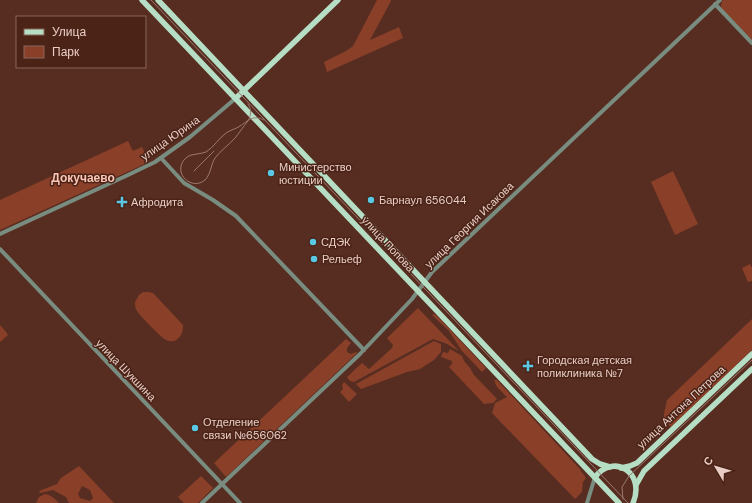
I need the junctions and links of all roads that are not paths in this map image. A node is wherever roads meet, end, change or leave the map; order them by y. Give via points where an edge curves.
1 (142, 0) edge
2 (158, 0) edge
3 (338, 0) edge
4 (720, 0) edge
5 (715, 4) junction
6 (752, 43) edge
7 (243, 91) junction
8 (236, 98) junction
9 (160, 158) junction
10 (311, 163) junction
11 (304, 171) junction
12 (0, 234) edge
13 (0, 249) edge
14 (424, 281) junction
15 (418, 290) junction
16 (364, 350) junction
17 (752, 354) edge
18 (752, 369) edge
19 (610, 467) junction
20 (621, 468) junction
21 (595, 477) junction
22 (222, 484) junction
23 (636, 485) junction
24 (635, 496) junction
25 (202, 503) edge
26 (240, 503) edge
27 (587, 503) edge
28 (619, 503) edge
29 (632, 503) edge
30 (637, 503) edge

1 - 8 main road, улица Попова
2 - 7 main road, улица Попова
3 - 7 main road
4 - 5 street, улица Георгия Исакова
5 - 6 street
5 - 14 street, улица Георгия Исакова
7 - 8 main road
7 - 10 main road, улица Попова
8 - 9 street, улица Юрина via 206,125
8 - 11 main road, улица Попова
9 - 12 street, улица Юрина
9 - 16 street via 184,183 236,216
10 - 11 main road
10 - 14 main road, улица Попова
11 - 15 main road, улица Попова
13 - 22 street, улица Шукшина
14 - 15 street, улица Георгия Исакова
14 - 19 main road, улица Попова via 592,459
15 - 16 street, улица Георгия Исакова
15 - 21 main road, улица Попова
16 - 22 street, улица Георгия Исакова
17 - 20 main road, улица Антона Петрова via 637,463
18 - 23 main road, улица Антона Петрова via 644,470
19 - 20 main road, улица Попова
19 - 21 main road via 603,469
20 - 23 main road via 633,476
21 - 27 street
21 - 28 main road, улица Попова
22 - 25 street, улица Георгия Исакова
22 - 26 street, улица Шукшина
23 - 24 main road
24 - 29 main road
24 - 30 main road

